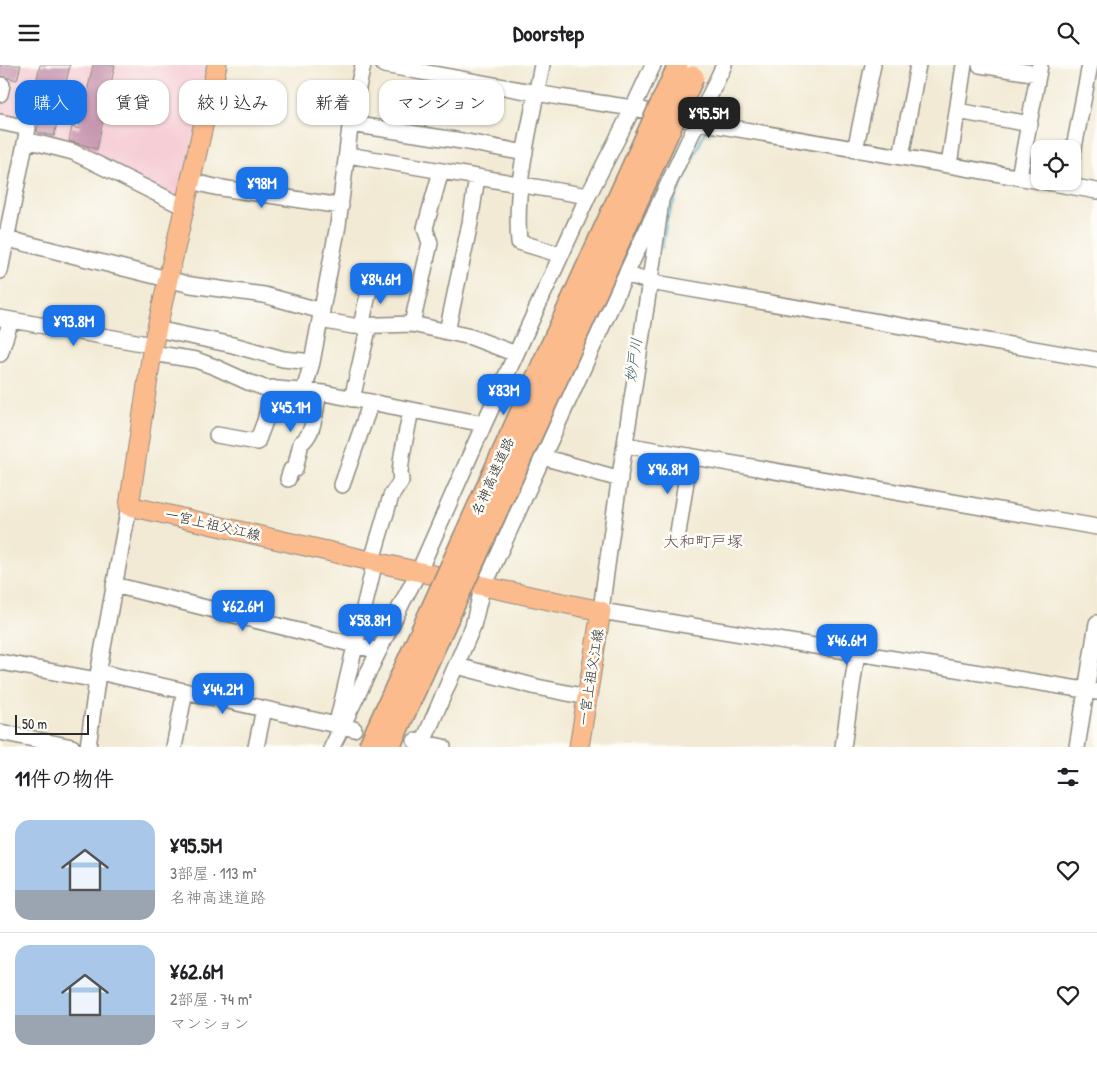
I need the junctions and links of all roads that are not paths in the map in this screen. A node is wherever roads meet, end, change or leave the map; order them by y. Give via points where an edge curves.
1 (217, 65) edge
2 (363, 65) edge
3 (384, 65) edge
4 (542, 65) edge
5 (724, 65) edge
6 (873, 65) edge
7 (918, 65) edge
8 (964, 65) edge
9 (980, 65) edge
10 (1090, 65) edge
11 (651, 69) edge
12 (1039, 70) edge
13 (685, 73) dead end
14 (360, 80) edge
15 (0, 85) edge
16 (537, 93) junction
17 (0, 94) edge
18 (633, 108) junction
19 (957, 111) junction
20 (0, 122) edge
21 (698, 122) junction
22 (1030, 124) junction
23 (351, 125) edge
24 (363, 125) edge
25 (26, 140) junction
26 (1075, 140) edge
27 (855, 150) junction
28 (525, 153) junction
29 (348, 155) junction
30 (901, 157) junction
31 (949, 165) junction
32 (441, 171) junction
33 (477, 177) junction
34 (1020, 177) junction
35 (1031, 179) edge
36 (190, 181) junction
37 (519, 184) junction
38 (1081, 187) edge
39 (1097, 191) edge
40 (588, 196) junction
41 (661, 200) junction
42 (341, 206) junction
43 (184, 207) junction
44 (619, 221) junction
45 (3, 238) edge
46 (561, 255) junction
47 (0, 271) edge
48 (626, 274) junction
49 (372, 277) dead end
50 (168, 279) junction
51 (654, 283) junction
52 (321, 316) junction
53 (5, 319) edge
54 (412, 324) junction
55 (365, 326) junction
56 (447, 332) junction
57 (154, 342) junction
58 (0, 354) edge
59 (516, 354) junction
60 (1097, 360) edge
61 (312, 362) junction
62 (274, 388) junction
63 (312, 392) junction
64 (352, 399) junction
65 (371, 402) junction
66 (411, 410) junction
67 (484, 424) junction
68 (217, 435) dead end
69 (629, 446) junction
70 (690, 456) junction
71 (543, 457) junction
72 (288, 479) dead end
73 (620, 479) junction
74 (342, 485) dead end
75 (129, 505) junction
76 (1097, 527) edge
77 (677, 539) dead end
78 (373, 560) junction
79 (419, 571) junction
80 (114, 585) junction
81 (485, 587) junction
82 (601, 611) junction
83 (421, 616) dead end
84 (1097, 623) edge
85 (448, 628) dead end
86 (356, 644) junction
87 (379, 651) junction
88 (857, 653) junction
89 (0, 662) edge
90 (457, 666) junction
91 (98, 676) junction
92 (185, 691) junction
93 (1092, 691) edge
94 (587, 697) junction
95 (264, 709) junction
96 (344, 726) junction
97 (0, 732) edge
98 (420, 743) edge
99 (72, 747) edge
100 (88, 747) edge
101 (174, 747) edge
102 (256, 747) edge
103 (332, 747) edge
104 (369, 747) edge
105 (389, 747) edge
106 (442, 747) edge
107 (579, 747) edge
108 (843, 747) edge
109 (1078, 747) edge

1 - 36 main road
2 - 14 street
3 - 16 street
4 - 16 street
5 - 21 street
6 - 27 street
7 - 30 street
8 - 19 street
9 - 12 street
10 - 26 street
11 - 18 street
12 - 22 street
13 - 44 highway, 名神高速道路, bridge
15 - 17 street
16 - 18 street
16 - 28 street
18 - 21 street
18 - 40 street
19 - 22 street
19 - 31 street
20 - 25 street via 28,128
21 - 27 street
21 - 41 street
22 - 34 street
23 - 29 street
24 - 28 street
25 - 43 street via 73,152
25 - 45 street
27 - 30 street
28 - 37 street
29 - 32 street
29 - 42 street
30 - 31 street
31 - 34 street
32 - 33 street
32 - 54 street via 425,228 430,243
33 - 37 street
33 - 56 street
34 - 35 street
36 - 42 street
36 - 43 main road
37 - 40 street
37 - 46 street via 519,242
38 - 39 street
40 - 46 street
41 - 48 street
41 - 51 street
42 - 52 street
43 - 50 main road
44 - 83 highway, bridge via 510,424
44 - 85 highway, bridge via 580,341
44 - 104 highway, 名神高速道路, bridge
44 - 105 highway, 名神高速道路, bridge
45 - 47 street
45 - 50 street
46 - 59 street
48 - 51 street
48 - 71 street
49 - 55 street
50 - 52 street via 264,295
50 - 57 main road
51 - 60 street
51 - 69 street
52 - 55 street via 345,325
52 - 61 street
53 - 57 street
53 - 58 street
54 - 55 street
54 - 56 street
55 - 64 street
56 - 59 street via 471,337
57 - 61 street via 233,345 283,359
57 - 62 street via 248,382
57 - 75 main road
59 - 67 street
61 - 63 street
62 - 63 street
62 - 68 street via 257,442
63 - 64 street
63 - 72 street via 311,429 307,440 301,443 295,469 290,470
64 - 65 street
65 - 66 street
65 - 74 street
66 - 67 street
66 - 78 street via 402,455 401,481 391,497
67 - 79 street
69 - 70 street
69 - 73 street
70 - 76 street
70 - 77 street
71 - 73 street
71 - 81 street
73 - 82 street
75 - 78 main road, 一宮上祖父江線
75 - 80 street
78 - 79 main road, 一宮上祖父江線
78 - 86 street
79 - 81 main road, 一宮上祖父江線
79 - 87 street
80 - 86 street
80 - 91 street
81 - 82 main road, 一宮上祖父江線
81 - 90 street
82 - 88 street
82 - 94 main road, 一宮上祖父江線
84 - 93 street
86 - 87 street
86 - 96 street
87 - 96 street
88 - 93 street
88 - 108 street
89 - 91 street
90 - 94 street
90 - 98 street
91 - 92 street
91 - 100 street
92 - 95 street
92 - 101 street
93 - 109 street
94 - 107 main road, 一宮上祖父江線
95 - 96 street
95 - 102 street
96 - 103 street
97 - 99 street
98 - 106 street

